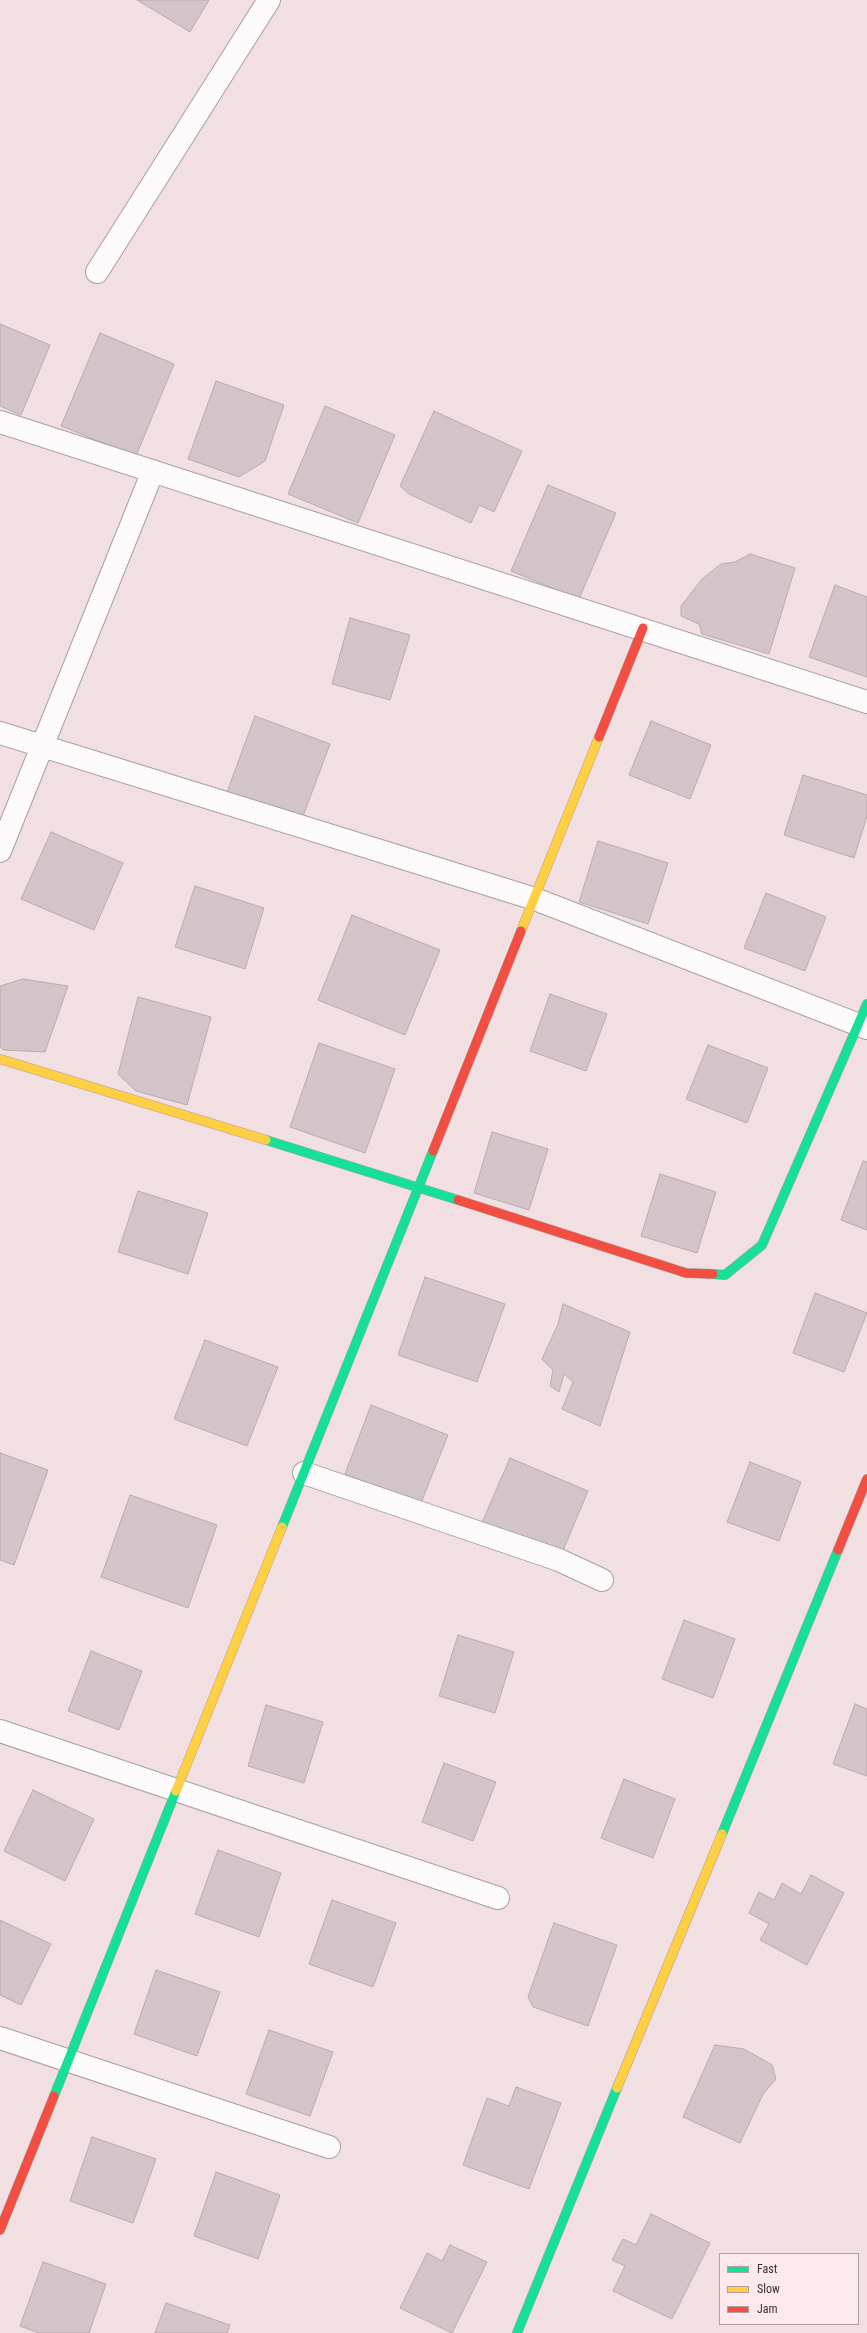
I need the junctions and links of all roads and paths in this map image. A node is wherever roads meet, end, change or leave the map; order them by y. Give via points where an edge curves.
1 (269, 0) edge
2 (97, 272) dead end
3 (0, 422) edge
4 (153, 471) junction
5 (644, 628) junction
6 (867, 702) edge
7 (0, 733) edge
8 (42, 746) junction
9 (0, 851) edge
10 (535, 899) junction
11 (867, 1004) edge
12 (862, 1026) edge
13 (0, 1059) edge
14 (419, 1187) junction
15 (304, 1473) junction
16 (867, 1479) edge
17 (602, 1580) dead end
18 (0, 1731) edge
19 (177, 1790) junction
20 (498, 1898) dead end
21 (0, 2038) edge
22 (68, 2060) junction
23 (329, 2147) dead end
24 (0, 2230) edge
25 (517, 2333) edge

1 - 2 street
3 - 4 street
4 - 5 street
4 - 8 street
5 - 6 street
5 - 10 street
7 - 8 street
8 - 9 street
8 - 10 street
10 - 12 street
10 - 14 street
11 - 12 street
12 - 14 street via 762,1245 725,1275 686,1273
13 - 14 street
14 - 15 street
15 - 17 street via 559,1560
15 - 19 street
16 - 25 street
18 - 19 street
19 - 20 street
19 - 22 street
21 - 22 street
22 - 23 street
22 - 24 street

